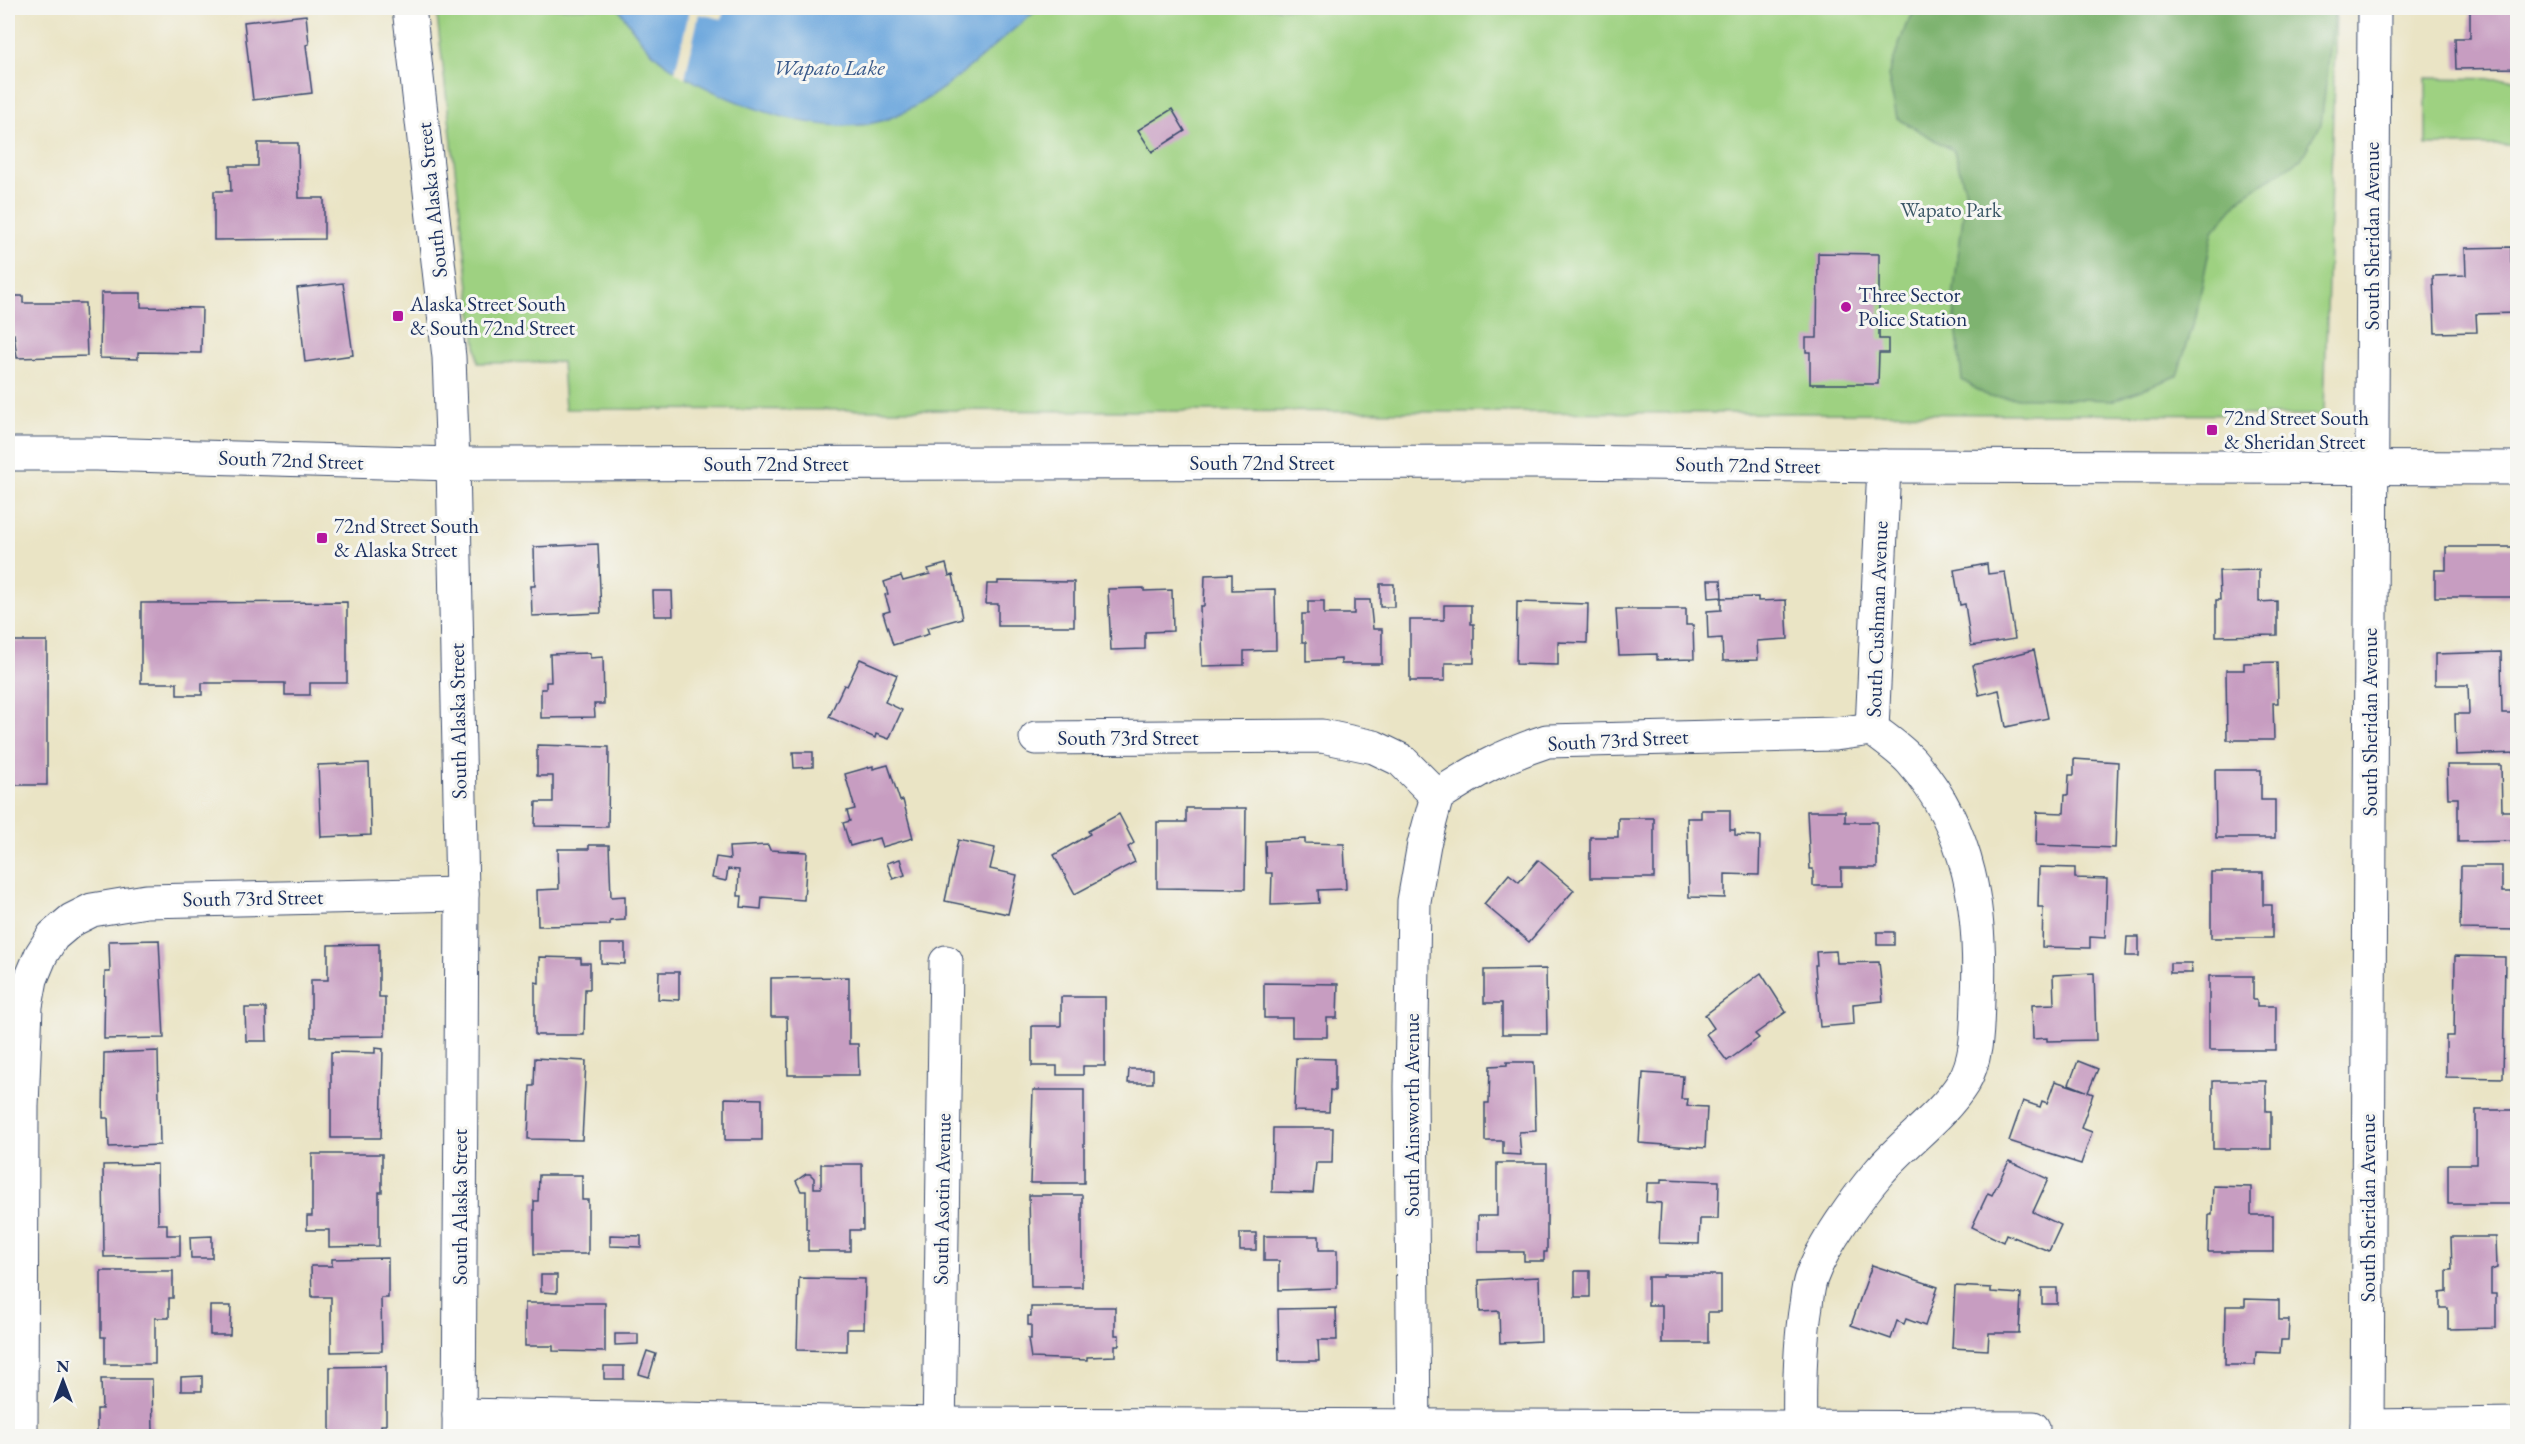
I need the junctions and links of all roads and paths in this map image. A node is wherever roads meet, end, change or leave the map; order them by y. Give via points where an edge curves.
1 (410, 8) edge
2 (2374, 8) edge
3 (8, 454) edge
4 (453, 465) junction
5 (1884, 466) junction
6 (2370, 467) junction
7 (2517, 468) edge
8 (1872, 729) junction
9 (1036, 738) dead end
10 (1437, 796) junction
11 (462, 894) junction
12 (946, 962) dead end
13 (2517, 1424) edge
14 (459, 1426) edge
15 (2033, 1428) dead end
16 (939, 1430) edge
17 (1414, 1430) edge
18 (2367, 1431) edge
19 (1800, 1432) edge
20 (21, 1437) edge

1 - 4 street, South Alaska Street via 449,357
2 - 6 street, South Sheridan Avenue
3 - 4 street, South 72nd Street
4 - 5 street, South 72nd Street via 1560,462
4 - 11 street, South Alaska Street
5 - 6 street, South 72nd Street
5 - 8 street, South Cushman Avenue
6 - 7 street, South 72nd Street
6 - 18 street, South Sheridan Avenue
8 - 10 street, South 73rd Street via 1835,734 1547,741 1508,754
8 - 19 street, South Cushman Avenue via 1910,760 1934,792 1969,866 1977,913 1977,1039 1964,1081 1942,1109 1879,1171 1826,1247 1810,1280 1803,1326
9 - 10 street, South 73rd Street via 1322,736 1374,747 1401,760
10 - 17 street, South Ainsworth Avenue via 1414,901
11 - 14 street, South Alaska Street
11 - 20 street, South 73rd Street via 146,901 92,910 53,936 31,980 26,1006
12 - 16 street, South Asotin Avenue
13 - 18 street
14 - 16 street
15 - 19 street
16 - 17 street
17 - 19 street

